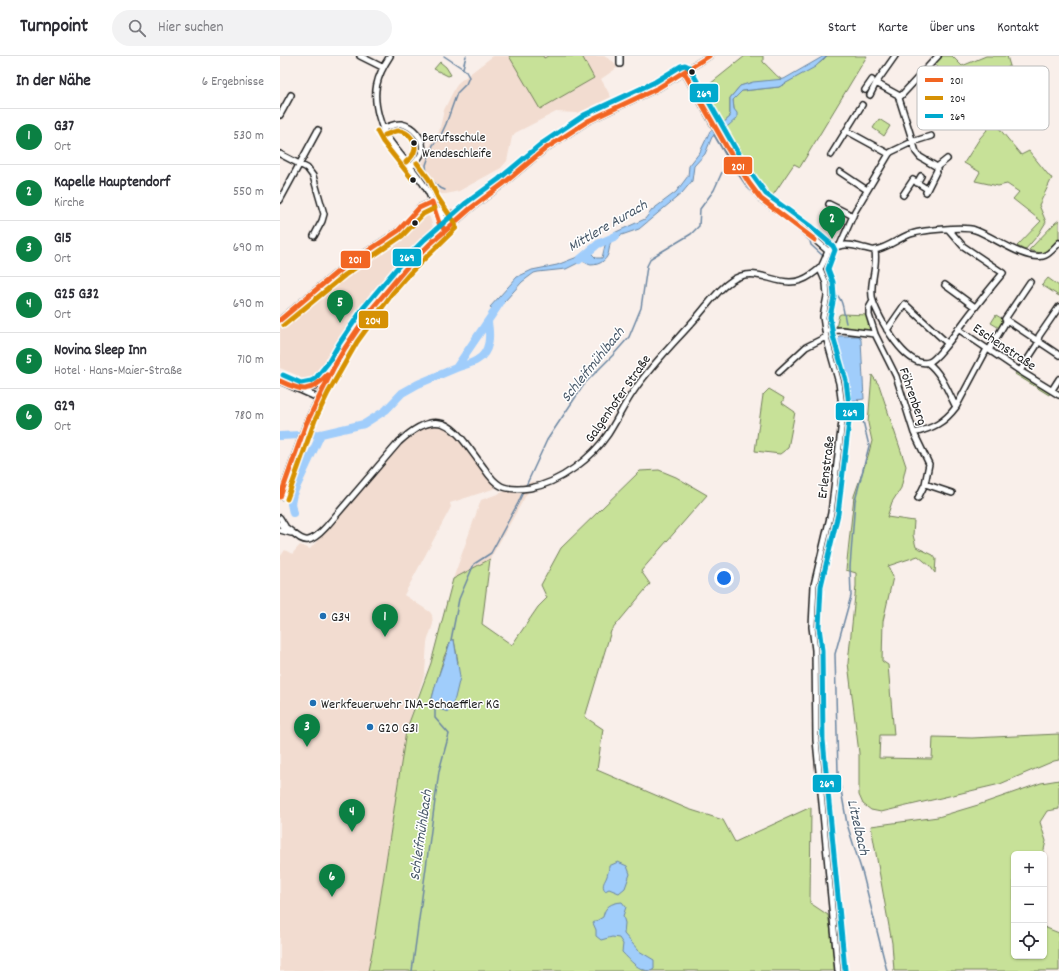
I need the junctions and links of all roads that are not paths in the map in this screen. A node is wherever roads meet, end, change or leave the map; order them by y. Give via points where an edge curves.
1 (360, 56) edge
2 (390, 56) edge
3 (620, 56) edge
4 (709, 56) edge
5 (895, 56) edge
6 (938, 56) edge
7 (620, 64) dead end
8 (929, 66) edge
9 (382, 67) junction
10 (684, 72) junction
11 (917, 79) edge
12 (874, 82) junction
13 (865, 90) dead end
14 (291, 95) dead end
15 (870, 95) dead end
16 (899, 98) junction
17 (862, 105) dead end
18 (280, 115) edge
19 (382, 128) junction
20 (318, 130) dead end
21 (847, 131) junction
22 (931, 136) dead end
23 (912, 142) junction
24 (280, 154) edge
25 (889, 154) junction
26 (832, 155) dead end
27 (947, 159) dead end
28 (300, 164) junction
29 (411, 167) junction
30 (937, 167) junction
31 (840, 172) dead end
32 (921, 176) dead end
33 (917, 183) junction
34 (867, 190) junction
35 (903, 195) dead end
36 (280, 200) edge
37 (432, 202) junction
38 (829, 204) dead end
39 (471, 208) junction
40 (437, 209) junction
41 (853, 216) junction
42 (449, 226) junction
43 (445, 230) junction
44 (950, 230) junction
45 (314, 236) dead end
46 (1059, 243) edge
47 (840, 245) junction
48 (874, 250) junction
49 (828, 251) junction
50 (820, 269) junction
51 (1030, 282) dead end
52 (945, 285) dead end
53 (873, 301) junction
54 (975, 307) junction
55 (1059, 307) edge
56 (280, 320) edge
57 (1008, 320) junction
58 (958, 329) junction
59 (887, 330) junction
60 (825, 331) junction
61 (875, 334) junction
62 (826, 337) junction
63 (1037, 341) junction
64 (947, 343) junction
65 (988, 349) junction
66 (1059, 355) edge
67 (928, 363) junction
68 (334, 367) junction
69 (1020, 371) junction
70 (779, 372) dead end
71 (1059, 379) edge
72 (280, 380) edge
73 (300, 390) junction
74 (1052, 390) junction
75 (1059, 395) edge
76 (318, 398) junction
77 (956, 407) junction
78 (914, 433) junction
79 (925, 484) junction
80 (952, 493) dead end
81 (280, 497) edge
82 (918, 498) dead end
83 (280, 518) edge
84 (280, 524) edge
85 (282, 530) edge
86 (838, 971) edge

1 - 9 street
2 - 9 street
3 - 7 street
4 - 10 street
5 - 12 street
6 - 8 street
9 - 19 street via 375,97
10 - 39 street via 567,134
10 - 49 street via 741,172 761,198
11 - 16 street
12 - 13 street
12 - 15 street
12 - 16 street
14 - 18 street
16 - 23 street
17 - 21 street
19 - 29 street
19 - 29 street via 402,125 419,136 422,150 418,160
20 - 28 street
21 - 25 street
21 - 26 street
22 - 23 street
23 - 25 street
23 - 30 street via 920,157
24 - 28 street
25 - 34 street
27 - 30 street
28 - 36 street
28 - 45 street via 311,172 324,210 322,222
29 - 37 street
30 - 33 street via 926,190
31 - 34 street
32 - 33 street
33 - 35 street via 913,180
34 - 41 street
37 - 40 street
37 - 43 street via 438,223
37 - 56 street via 419,208 398,231 341,269
38 - 41 street
39 - 40 street via 453,214
39 - 42 street
40 - 42 street
41 - 47 street
42 - 43 street
43 - 68 street via 407,267 370,311
44 - 46 street via 975,230 1025,254 1035,256 1043,256
44 - 48 street via 921,231
44 - 54 street via 963,246 1003,273
47 - 48 street
47 - 49 street
48 - 53 street via 876,259 871,288
49 - 50 street
50 - 60 street, Erlenstraße via 826,283 827,296 823,317
50 - 85 street, Galgenhofer Straße via 801,281 790,283 750,274 731,281 645,377 591,455 569,472 551,481 522,489 500,486 456,431 450,426 435,422 427,423 407,434 399,442 314,538 308,540
51 - 57 street via 1005,319
52 - 54 street
53 - 59 street
53 - 61 street, Föhrenberg via 869,315
54 - 58 street
55 - 63 street
57 - 63 street
57 - 65 street
58 - 64 street
58 - 65 street, Eschenstraße
59 - 64 street via 905,304
59 - 67 street via 904,353 916,361
60 - 61 street via 842,330
60 - 62 street, Erlenstraße
61 - 78 street, Föhrenberg via 896,376
62 - 70 street via 806,347
62 - 86 street, Erlenstraße via 840,383 843,413 831,513 814,585 812,627 815,650 816,740
63 - 66 street
63 - 69 street
64 - 67 street
65 - 69 street, Eschenstraße
65 - 77 street
67 - 77 street via 935,368
68 - 73 street via 320,384
68 - 76 street
69 - 74 street, Eschenstraße
71 - 74 street
72 - 73 street
73 - 76 street
74 - 75 street, Eschenstraße
76 - 81 street
77 - 78 street via 948,417 931,429
78 - 79 street, Föhrenberg via 929,464
79 - 80 street
79 - 82 street, Föhrenberg
83 - 85 street, Galgenhofer Straße
84 - 85 street, Galgenhofer Straße

